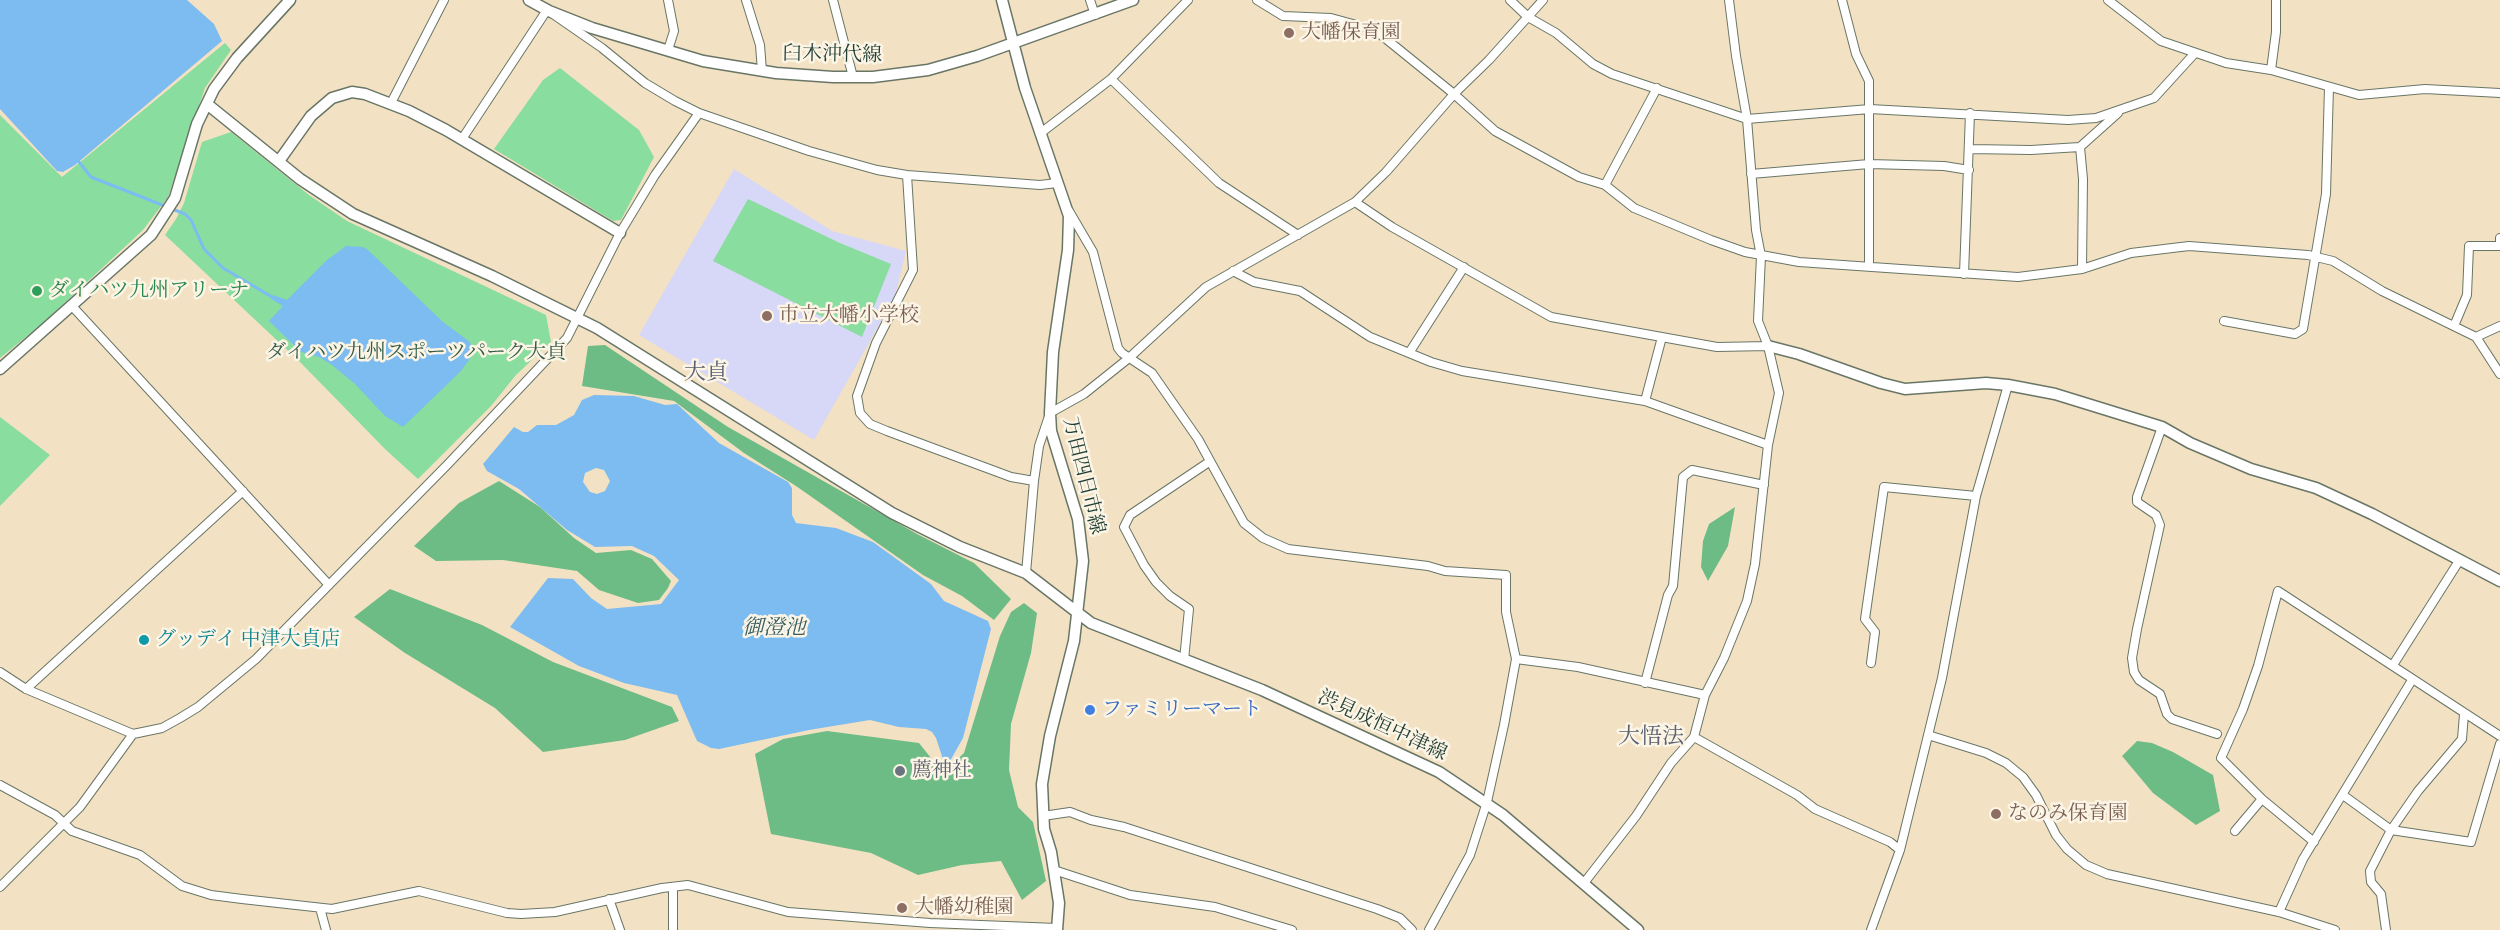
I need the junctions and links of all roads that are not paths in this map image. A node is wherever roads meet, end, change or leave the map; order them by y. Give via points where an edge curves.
1 (290, 0) edge
2 (444, 0) edge
3 (529, 0) edge
4 (668, 0) edge
5 (746, 0) edge
6 (833, 0) edge
7 (1002, 0) edge
8 (1090, 0) edge
9 (1133, 0) edge
10 (1188, 0) edge
11 (1257, 0) edge
12 (1510, 0) edge
13 (1543, 0) edge
14 (1730, 0) edge
15 (1842, 0) edge
16 (2108, 0) edge
17 (2276, 0) edge
18 (547, 10) junction
19 (1095, 15) junction
20 (1528, 17) junction
21 (1012, 43) junction
22 (668, 50) junction
23 (2195, 52) junction
24 (2271, 70) junction
25 (762, 71) junction
26 (853, 77) junction
27 (1111, 79) junction
28 (2329, 87) junction
29 (1657, 88) junction
30 (2500, 93) edge
31 (1454, 94) junction
32 (391, 103) junction
33 (207, 104) junction
34 (1870, 109) junction
35 (2119, 111) junction
36 (699, 113) junction
37 (1970, 113) junction
38 (1747, 119) junction
39 (1042, 132) junction
40 (462, 139) junction
41 (2080, 147) junction
42 (1970, 149) junction
43 (279, 162) junction
44 (1869, 165) junction
45 (1969, 170) junction
46 (1751, 174) junction
47 (908, 175) junction
48 (1057, 183) junction
49 (1605, 185) junction
50 (1355, 202) junction
51 (1067, 207) junction
52 (620, 233) junction
53 (1298, 235) junction
54 (2500, 238) edge
55 (1761, 256) junction
56 (2316, 257) junction
57 (1869, 266) junction
58 (1464, 267) junction
59 (2082, 269) junction
60 (1233, 271) junction
61 (1964, 274) junction
62 (72, 306) junction
63 (578, 320) junction
64 (2224, 321) dead end
65 (2454, 326) junction
66 (2500, 326) edge
67 (1662, 337) junction
68 (2476, 337) junction
69 (1768, 346) junction
70 (1409, 353) junction
71 (1129, 358) junction
72 (0, 369) edge
73 (2500, 374) edge
74 (2008, 385) junction
75 (1645, 401) junction
76 (1050, 413) junction
77 (2162, 428) junction
78 (1768, 445) junction
79 (1209, 462) junction
80 (1034, 481) junction
81 (1764, 485) junction
82 (243, 491) junction
83 (1976, 496) junction
84 (2459, 561) junction
85 (1026, 573) junction
86 (2500, 581) edge
87 (329, 585) junction
88 (1077, 612) junction
89 (1516, 658) junction
90 (1184, 660) junction
91 (1871, 663) dead end
92 (2394, 665) junction
93 (0, 672) edge
94 (2412, 680) junction
95 (1645, 683) junction
96 (26, 689) junction
97 (1705, 695) junction
98 (2464, 714) junction
99 (133, 734) junction
100 (2217, 734) dead end
101 (1928, 735) junction
102 (2500, 736) edge
103 (1694, 737) junction
104 (2500, 744) edge
105 (0, 784) edge
106 (2343, 795) junction
107 (2262, 799) junction
108 (1487, 802) junction
109 (1042, 816) junction
110 (64, 823) junction
111 (2391, 830) junction
112 (2235, 831) dead end
113 (2314, 842) junction
114 (1900, 850) junction
115 (1054, 870) junction
116 (1584, 883) junction
117 (0, 887) edge
118 (673, 887) junction
119 (609, 899) junction
120 (320, 908) junction
121 (2279, 912) junction
122 (1057, 929) edge
123 (327, 930) edge
124 (620, 930) edge
125 (673, 930) edge
126 (1292, 930) edge
127 (1412, 930) edge
128 (1429, 930) edge
129 (1638, 930) edge
130 (1871, 930) edge
131 (2335, 930) edge
132 (2386, 930) edge

1 - 33 street via 226,72
2 - 32 street
3 - 18 street, 臼木沖代線
4 - 22 street via 674,31
5 - 25 street via 760,45
6 - 26 street
7 - 21 street, 万田四日市線
8 - 19 street
9 - 19 street, 臼木沖代線
10 - 27 street
11 - 31 street via 1283,16 1331,18 1375,30
12 - 20 street
13 - 20 street
14 - 38 street
15 - 34 street via 1856,54 1869,81
16 - 23 street via 2161,41
17 - 24 street
18 - 22 street, 臼木沖代線
18 - 36 street via 645,83
18 - 40 street
19 - 21 street, 臼木沖代線
20 - 29 street via 1556,33 1593,64 1627,81
20 - 31 street
21 - 26 street, 臼木沖代線 via 928,69
21 - 39 street, 万田四日市線
22 - 25 street, 臼木沖代線 via 703,61
23 - 24 street via 2226,63
23 - 35 street via 2154,98
24 - 28 street
25 - 26 street, 臼木沖代線
27 - 39 street
27 - 53 street via 1218,183
28 - 30 street via 2365,96 2425,89
28 - 56 street via 2326,194
29 - 38 street
29 - 49 street
31 - 49 street via 1495,131 1579,177
31 - 50 street
32 - 40 street
32 - 43 street via 352,92 332,98 311,117
33 - 43 street, 渋見成恒中津線
33 - 62 street via 194,132 175,198 160,223 136,250
34 - 37 street
34 - 38 street
34 - 44 street
35 - 37 street via 2068,120
35 - 41 street
36 - 47 street via 837,160
36 - 52 street
37 - 42 street
38 - 46 street
39 - 48 street, 万田四日市線
40 - 52 street
41 - 42 street
41 - 59 street
42 - 45 street
43 - 63 street, 渋見成恒中津線 via 353,214 492,276
44 - 45 street
44 - 46 street
44 - 57 street
45 - 61 street
46 - 55 street
47 - 48 street
47 - 80 street via 913,270 876,342 857,396 860,413 870,424 887,431 1011,477
48 - 51 street, 万田四日市線
49 - 55 street via 1634,208
50 - 53 street
50 - 58 street
51 - 71 street via 1093,252 1118,348
51 - 76 street, 万田四日市線 via 1068,250 1053,352
52 - 63 street
53 - 60 street
54 - 65 street via 2500,246 2469,246 2467,295
55 - 57 street
55 - 69 street via 1758,321
56 - 59 street via 2189,246 2131,253
56 - 64 street via 2301,332
56 - 65 street via 2333,261 2382,291
57 - 61 street
58 - 67 street via 1551,317
58 - 70 street
59 - 61 street via 2018,277
60 - 70 street via 1254,282 1300,291 1370,337
60 - 71 street via 1206,288
62 - 72 street
62 - 82 street
63 - 85 street, 渋見成恒中津線 via 643,355 892,513 960,547
63 - 87 street via 537,372
65 - 68 street
66 - 68 street
67 - 69 street via 1717,347
67 - 75 street
68 - 73 street
69 - 74 street via 1905,389
69 - 78 street via 1779,393
70 - 75 street via 1462,371
71 - 76 street via 1084,394
71 - 79 street via 1152,373
74 - 77 street via 2055,394
74 - 83 street
75 - 78 street
76 - 80 street via 1039,446
76 - 88 street, 万田四日市線 via 1082,544 1083,576
77 - 84 street via 2223,458 2325,492
77 - 100 street via 2137,497 2137,502 2157,515 2160,525 2137,629 2134,672 2160,694 2172,719
78 - 81 street
79 - 89 street via 1244,523 1263,538 1288,549 1445,571 1506,575 1506,612
79 - 90 street via 1130,515 1124,527 1156,582 1188,609
80 - 85 street
81 - 95 street via 1692,470 1683,477 1674,585
81 - 97 street via 1747,601
82 - 87 street
82 - 96 street
83 - 91 street via 1884,487 1866,619 1875,632
83 - 101 street
84 - 86 street
84 - 92 street
85 - 88 street, 渋見成恒中津線
87 - 99 street via 256,658 198,707 162,728
88 - 90 street, 渋見成恒中津線 via 1091,623
88 - 109 street, 万田四日市線 via 1044,765
89 - 95 street
89 - 108 street
90 - 108 street, 渋見成恒中津線 via 1262,690 1410,757
92 - 94 street
92 - 107 street via 2278,591 2258,666 2221,758
93 - 96 street
94 - 98 street
94 - 106 street
95 - 97 street
96 - 99 street
97 - 103 street
98 - 102 street
98 - 111 street via 2462,739
99 - 110 street
101 - 114 street
101 - 121 street via 1986,753 2024,777 2056,834 2086,865 2107,874
103 - 114 street via 1815,809
103 - 116 street
104 - 111 street via 2471,842
105 - 110 street
106 - 111 street
106 - 113 street
107 - 112 street
107 - 113 street
108 - 116 street, 渋見成恒中津線
108 - 128 street via 1470,855
109 - 115 street, 万田四日市線
109 - 127 street via 1070,812 1124,827 1377,909 1400,918
110 - 117 street
110 - 120 street via 72,831 140,855 191,890
111 - 132 street via 2370,871 2371,882 2382,894
113 - 121 street
114 - 130 street
115 - 122 street, 万田四日市線 via 1059,903
115 - 126 street via 1130,895 1215,908
116 - 129 street, 渋見成恒中津線
118 - 119 street
118 - 122 street via 702,887 788,912
118 - 125 street
119 - 120 street via 555,912 521,914 419,891 349,907
119 - 124 street
120 - 123 street
121 - 131 street

